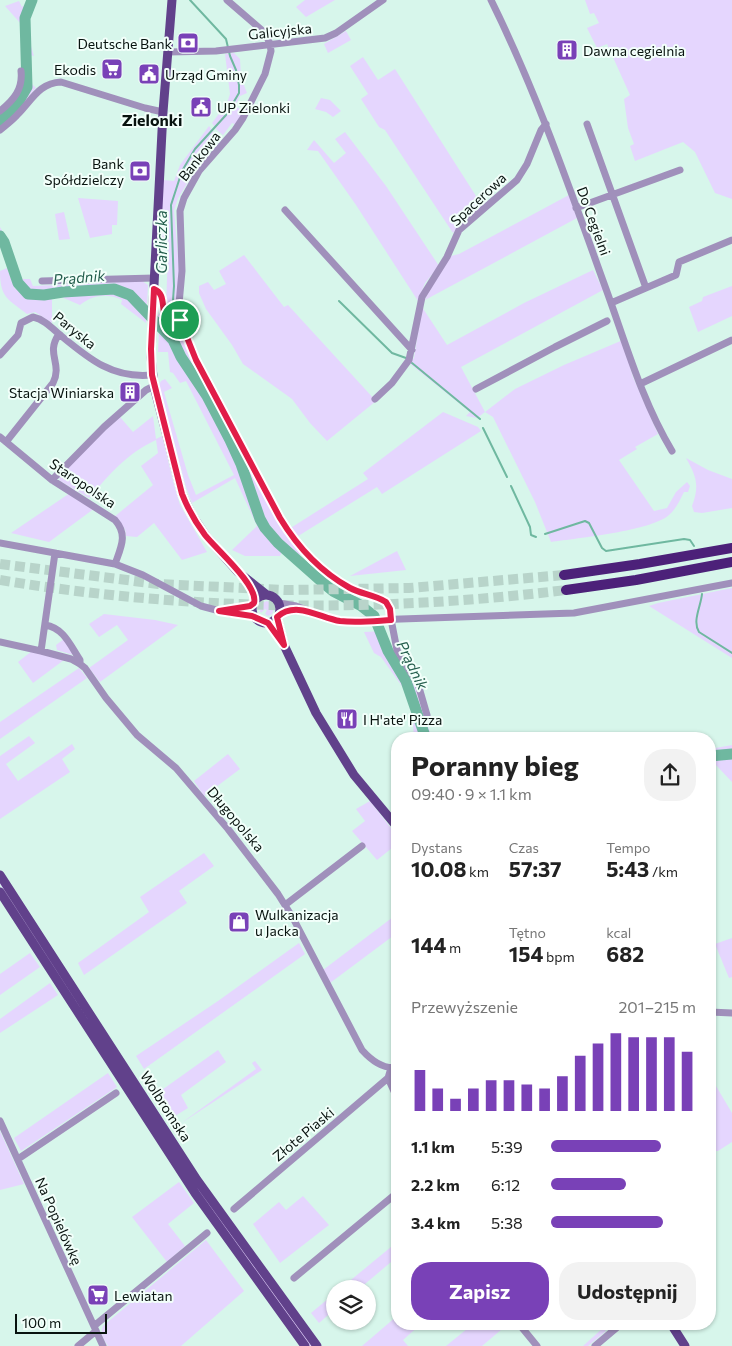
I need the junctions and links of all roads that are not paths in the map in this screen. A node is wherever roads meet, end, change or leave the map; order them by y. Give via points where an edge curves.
1 (172, 0) edge
2 (227, 0) edge
3 (383, 0) edge
4 (491, 0) edge
5 (270, 44) junction
6 (168, 52) junction
7 (21, 71) dead end
8 (12, 110) junction
9 (0, 111) edge
10 (163, 112) junction
11 (546, 124) junction
12 (586, 124) dead end
13 (0, 130) edge
14 (680, 170) dead end
15 (612, 195) junction
16 (576, 208) junction
17 (285, 210) dead end
18 (732, 240) edge
19 (154, 278) junction
20 (42, 281) dead end
21 (646, 288) junction
22 (154, 289) junction
23 (611, 303) junction
24 (180, 320) junction
25 (607, 321) dead end
26 (59, 334) junction
27 (732, 340) edge
28 (412, 350) junction
29 (0, 356) edge
30 (152, 375) junction
31 (640, 384) junction
32 (154, 386) junction
33 (476, 389) dead end
34 (375, 399) dead end
35 (3, 439) edge
36 (672, 451) dead end
37 (52, 480) junction
38 (0, 543) edge
39 (732, 548) edge
40 (55, 553) junction
41 (732, 562) edge
42 (115, 564) junction
43 (564, 575) tunnel mouth
44 (244, 577) junction
45 (732, 583) edge
46 (566, 590) tunnel mouth
47 (267, 595) junction
48 (254, 602) junction
49 (279, 603) junction
50 (306, 610) junction
51 (219, 611) junction
52 (278, 616) junction
53 (256, 618) junction
54 (391, 620) junction
55 (266, 622) junction
56 (45, 625) junction
57 (0, 642) edge
58 (284, 645) junction
59 (41, 651) junction
60 (80, 664) junction
61 (427, 715) dead end
62 (391, 820) edge
63 (362, 846) dead end
64 (0, 875) edge
65 (0, 892) edge
66 (285, 905) junction
67 (716, 1012) edge
68 (732, 1013) edge
69 (391, 1067) edge
70 (391, 1073) edge
71 (388, 1078) junction
72 (391, 1085) edge
73 (116, 1093) dead end
74 (0, 1121) edge
75 (18, 1159) junction
76 (391, 1198) edge
77 (234, 1209) dead end
78 (207, 1233) dead end
79 (294, 1278) dead end
80 (95, 1329) junction
81 (524, 1330) edge
82 (613, 1330) edge
83 (675, 1330) edge
84 (78, 1346) edge
85 (103, 1346) edge
86 (305, 1346) edge
87 (317, 1346) edge
88 (537, 1346) edge
89 (595, 1346) edge
90 (684, 1346) edge

1 - 6 main road
2 - 5 street via 265,34
3 - 5 street, Galicyjska via 324,38
4 - 11 street, Do Cegielni
5 - 6 street, Galicyjska via 216,51
5 - 24 street, Bankowa via 264,74 243,118 200,171 184,198 180,211
6 - 10 main road
7 - 8 street via 22,79
8 - 9 street
8 - 10 street via 43,86 61,82
8 - 13 street
10 - 19 main road
11 - 16 street, Do Cegielni
11 - 28 street, Spacerowa via 516,180 459,230 447,258 422,297
12 - 15 street
14 - 15 street
15 - 16 street
15 - 21 street
16 - 23 street, Do Cegielni
17 - 28 street
18 - 21 street via 679,262 676,275
19 - 20 street
19 - 22 main road
21 - 23 street
22 - 24 street via 160,293 164,312
22 - 30 main road
23 - 31 street, Do Cegielni
24 - 54 street, Bankowa via 196,360 290,535 337,580 386,602
25 - 33 street
26 - 29 street, Paryska via 39,318 28,318 20,323 18,335
26 - 30 street, Paryska via 108,368 135,377
26 - 35 street via 52,345 56,366 53,383
27 - 31 street
28 - 34 street, Spacerowa via 399,375
30 - 32 main road
31 - 36 street, Do Cegielni
32 - 37 street via 104,427
32 - 44 main road via 188,507 206,536
35 - 37 street, Staropolska
37 - 42 street, Staropolska via 120,526 123,541
38 - 40 street
39 - 43 highway
40 - 42 street
40 - 56 street
41 - 46 highway
42 - 51 street via 143,575 194,603
44 - 47 main road
44 - 48 main road via 254,595
45 - 54 street via 574,613
47 - 48 main road
47 - 49 main road
48 - 51 street
48 - 53 main road
49 - 50 street
49 - 52 main road
50 - 52 street via 289,611
50 - 54 street via 343,621
51 - 53 street
52 - 55 main road
52 - 58 main road
53 - 55 main road
54 - 61 street, Bankowa via 397,650 418,684
55 - 58 main road
56 - 59 street
56 - 60 street via 61,631
57 - 59 street
58 - 62 main road via 336,747 354,775
59 - 60 street
60 - 66 street, Długopolska via 137,735 176,768 201,797 261,870
63 - 66 street
64 - 87 main road, Wolbromska via 197,1180
65 - 86 main road, Wolbromska via 190,1186
66 - 69 street, Długopolska via 359,1046 374,1061
67 - 68 street
70 - 71 street
71 - 72 street
71 - 77 street, Złote Piaski
73 - 75 street
74 - 75 street, Na Popielówkę
75 - 80 street, Na Popielówkę
76 - 79 street
78 - 80 street
80 - 84 street
80 - 85 street, Na Popielówkę
81 - 88 street
82 - 89 street
83 - 90 main road

